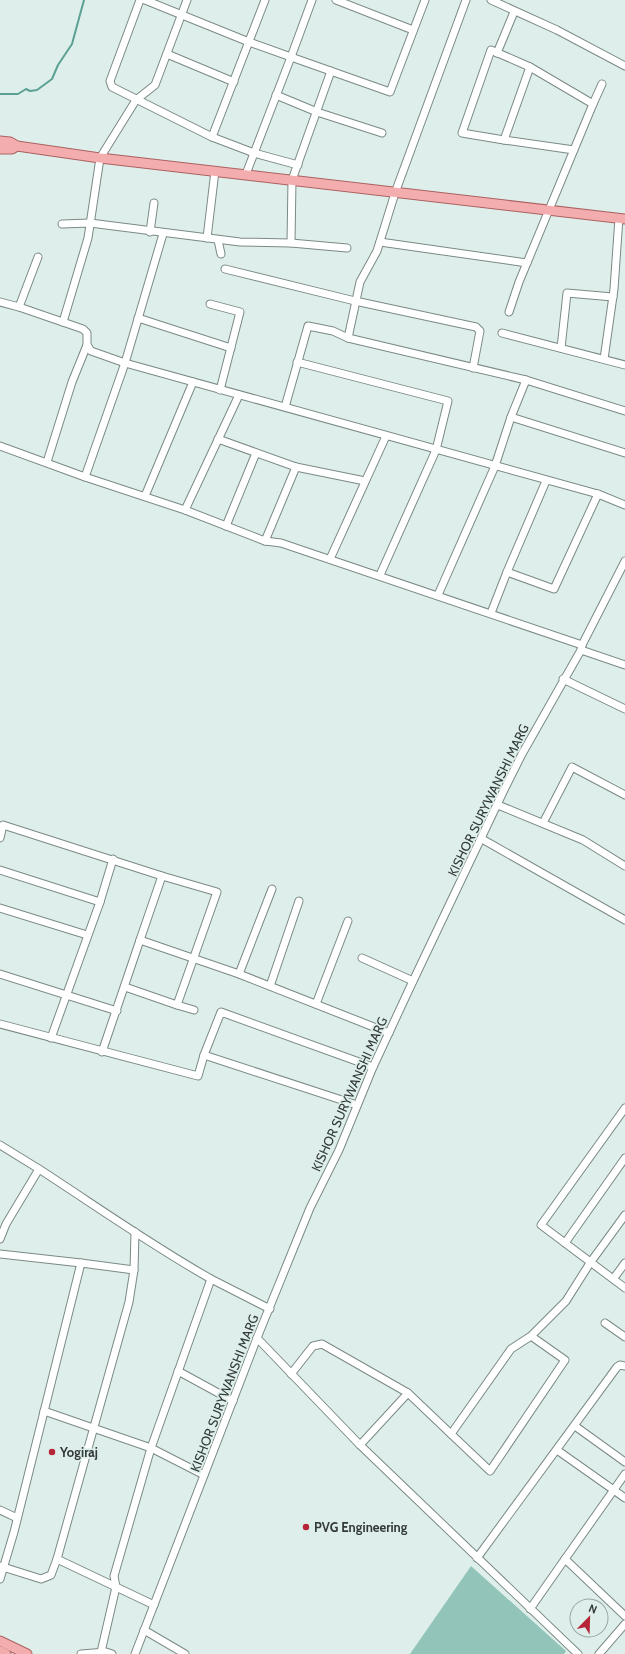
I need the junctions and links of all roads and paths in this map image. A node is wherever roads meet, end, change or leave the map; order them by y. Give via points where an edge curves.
1 (140, 0) edge
2 (145, 0) edge
3 (187, 0) edge
4 (265, 0) edge
5 (312, 0) edge
6 (336, 0) edge
7 (425, 0) edge
8 (466, 0) edge
9 (491, 0) edge
10 (514, 12) junction
11 (181, 15) junction
12 (413, 30) junction
13 (249, 42) junction
14 (497, 53) junction
15 (167, 54) junction
16 (291, 56) junction
17 (625, 66) edge
18 (530, 67) junction
19 (331, 71) junction
20 (234, 82) junction
21 (602, 84) dead end
22 (276, 96) junction
23 (136, 100) junction
24 (593, 104) junction
25 (317, 112) junction
26 (382, 133) dead end
27 (212, 137) junction
28 (504, 140) junction
29 (0, 142) edge
30 (17, 146) junction
31 (0, 149) edge
32 (574, 150) junction
33 (254, 153) junction
34 (100, 158) junction
35 (298, 165) junction
36 (215, 171) junction
37 (246, 174) junction
38 (292, 180) junction
39 (395, 193) junction
40 (154, 203) dead end
41 (550, 210) junction
42 (622, 219) edge
43 (62, 224) dead end
44 (90, 224) junction
45 (150, 232) junction
46 (163, 234) junction
47 (207, 238) junction
48 (218, 240) junction
49 (380, 242) junction
50 (291, 243) junction
51 (347, 248) dead end
52 (221, 254) dead end
53 (38, 257) dead end
54 (527, 263) junction
55 (225, 269) dead end
56 (613, 297) junction
57 (355, 301) junction
58 (0, 302) edge
59 (210, 304) dead end
60 (20, 307) junction
61 (509, 312) dead end
62 (138, 318) junction
63 (63, 322) junction
64 (502, 333) dead end
65 (348, 338) junction
66 (87, 345) junction
67 (231, 348) junction
68 (561, 348) junction
69 (604, 359) junction
70 (297, 362) junction
71 (125, 364) junction
72 (625, 365) edge
73 (473, 368) junction
74 (526, 380) junction
75 (193, 382) junction
76 (220, 390) junction
77 (239, 395) junction
78 (284, 407) junction
79 (625, 411) edge
80 (511, 416) junction
81 (386, 436) junction
82 (218, 439) junction
83 (0, 446) edge
84 (436, 450) junction
85 (256, 453) junction
86 (625, 453) edge
87 (47, 462) junction
88 (496, 466) junction
89 (296, 467) junction
90 (86, 476) junction
91 (365, 481) junction
92 (546, 481) junction
93 (598, 494) junction
94 (145, 496) junction
95 (625, 505) edge
96 (185, 510) junction
97 (226, 526) junction
98 (265, 541) junction
99 (330, 559) junction
100 (625, 561) edge
101 (507, 572) junction
102 (380, 576) junction
103 (438, 595) junction
104 (491, 613) junction
105 (581, 647) junction
106 (625, 665) edge
107 (564, 679) junction
108 (625, 709) edge
109 (625, 795) edge
110 (498, 805) junction
111 (544, 823) junction
112 (0, 838) edge
113 (482, 839) junction
114 (113, 859) junction
115 (625, 866) edge
116 (0, 870) edge
117 (162, 876) junction
118 (272, 889) dead end
119 (299, 901) dead end
120 (100, 902) junction
121 (0, 908) edge
122 (625, 920) edge
123 (348, 921) dead end
124 (87, 935) junction
125 (140, 940) junction
126 (193, 957) junction
127 (362, 958) dead end
128 (0, 974) edge
129 (238, 974) junction
130 (413, 981) junction
131 (270, 986) junction
132 (125, 987) junction
133 (67, 994) junction
134 (316, 1004) junction
135 (177, 1005) junction
136 (194, 1010) dead end
137 (117, 1011) junction
138 (0, 1024) edge
139 (389, 1033) junction
140 (51, 1038) junction
141 (102, 1052) junction
142 (204, 1055) junction
143 (373, 1067) junction
144 (357, 1105) junction
145 (625, 1108) edge
146 (0, 1145) edge
147 (625, 1158) edge
148 (39, 1169) junction
149 (625, 1215) edge
150 (135, 1232) junction
151 (0, 1239) edge
152 (565, 1243) junction
153 (0, 1254) edge
154 (81, 1263) junction
155 (590, 1263) junction
156 (625, 1263) edge
157 (134, 1270) junction
158 (614, 1278) junction
159 (211, 1279) junction
160 (625, 1288) edge
161 (270, 1309) junction
162 (605, 1323) dead end
163 (531, 1336) junction
164 (625, 1337) edge
165 (257, 1338) junction
166 (625, 1366) edge
167 (178, 1371) junction
168 (291, 1374) junction
169 (408, 1393) junction
170 (233, 1401) junction
171 (44, 1411) junction
172 (575, 1426) junction
173 (94, 1428) junction
174 (451, 1434) junction
175 (360, 1445) junction
176 (151, 1448) junction
177 (557, 1450) junction
178 (625, 1462) edge
179 (625, 1474) edge
180 (204, 1475) junction
181 (614, 1490) junction
182 (625, 1498) edge
183 (0, 1510) edge
184 (16, 1518) junction
185 (477, 1558) junction
186 (565, 1558) junction
187 (57, 1559) junction
188 (2, 1567) edge
189 (0, 1579) edge
190 (116, 1587) junction
191 (154, 1605) junction
192 (530, 1609) junction
193 (625, 1616) edge
194 (625, 1624) edge
195 (144, 1630) junction
196 (0, 1641) edge
197 (0, 1651) edge
198 (101, 1652) junction
199 (6, 1654) edge
200 (27, 1654) edge
201 (81, 1654) edge
202 (112, 1654) edge
203 (135, 1654) edge
204 (186, 1654) edge
205 (578, 1654) edge
206 (599, 1654) edge

1 - 23 street via 110,81 112,87
2 - 11 street
3 - 11 street
4 - 13 street
5 - 16 street
6 - 12 street
7 - 12 street
8 - 39 street
9 - 10 street
10 - 14 street
10 - 17 street via 522,13 557,30
11 - 13 street
11 - 15 street
12 - 19 street via 390,92
13 - 16 street
13 - 20 street
14 - 18 street
14 - 28 street via 491,50 462,133
15 - 20 street
15 - 23 street via 155,85
16 - 19 street
16 - 22 street
18 - 24 street
18 - 28 street
19 - 25 street
20 - 27 street
21 - 24 street
22 - 25 street
22 - 33 street
23 - 27 street
23 - 34 street
24 - 32 street
25 - 26 street
25 - 35 street
27 - 33 street
28 - 32 street
29 - 30 main road via 10,142
30 - 31 main road via 12,149
30 - 34 main road
32 - 41 street
33 - 35 street
33 - 37 street
34 - 36 main road
34 - 44 street
35 - 38 street
36 - 37 main road
36 - 47 street
37 - 38 main road
38 - 39 main road
38 - 50 street
39 - 41 main road
39 - 49 street
40 - 45 street
41 - 42 main road
41 - 54 street
42 - 56 street
43 - 44 street
44 - 45 street
44 - 63 street
45 - 46 street
46 - 47 street
46 - 62 street
47 - 48 street
48 - 50 street
48 - 52 street
49 - 54 street
49 - 57 street via 360,282
50 - 51 street
53 - 60 street
54 - 61 street
55 - 57 street
56 - 68 street via 567,293
56 - 69 street
57 - 65 street
57 - 73 street via 476,327 480,331
58 - 60 street
59 - 67 street via 240,312
60 - 63 street
62 - 67 street
62 - 71 street
63 - 66 street via 86,331
64 - 68 street
65 - 70 street via 333,331 308,326
65 - 73 street
66 - 71 street via 91,351
66 - 87 street via 72,382
67 - 76 street
68 - 69 street
69 - 72 street
70 - 78 street
70 - 84 street via 448,401
71 - 75 street
71 - 90 street
73 - 74 street
74 - 79 street
74 - 80 street
75 - 76 street
75 - 94 street
76 - 77 street
77 - 78 street
77 - 82 street
78 - 81 street
80 - 86 street
80 - 88 street
81 - 84 street
81 - 91 street
82 - 85 street
82 - 96 street
83 - 87 street via 40,462
84 - 88 street
84 - 102 street
85 - 89 street
85 - 97 street
87 - 90 street
88 - 92 street
88 - 103 street
89 - 91 street
89 - 98 street
90 - 94 street
91 - 99 street
92 - 93 street
92 - 101 street
93 - 95 street
93 - 101 street via 554,589
94 - 96 street
96 - 97 street
97 - 98 street
98 - 99 street via 281,543
99 - 102 street
100 - 105 street, KISHOR SURYWANSHI MARG
101 - 104 street
102 - 103 street
103 - 104 street
104 - 105 street
105 - 106 street
105 - 107 street, KISHOR SURYWANSHI MARG
107 - 108 street
107 - 110 street, KISHOR SURYWANSHI MARG via 522,754
109 - 111 street via 572,767
110 - 111 street
110 - 113 street, KISHOR SURYWANSHI MARG
111 - 115 street via 582,840
112 - 114 street via 3,825
113 - 122 street
113 - 130 street, KISHOR SURYWANSHI MARG
114 - 117 street
114 - 120 street
116 - 120 street
117 - 125 street
117 - 126 street via 217,892
118 - 129 street
119 - 131 street
120 - 124 street
121 - 124 street
123 - 134 street
124 - 133 street
125 - 126 street
125 - 132 street
126 - 129 street
126 - 135 street
127 - 130 street
128 - 133 street
129 - 131 street
130 - 139 street, KISHOR SURYWANSHI MARG
131 - 134 street
132 - 135 street
132 - 137 street
133 - 137 street
133 - 140 street
134 - 139 street
135 - 136 street
137 - 141 street
138 - 140 street
139 - 143 street, KISHOR SURYWANSHI MARG
140 - 141 street
141 - 142 street via 198,1076
142 - 143 street via 221,1012
142 - 144 street
143 - 144 street, KISHOR SURYWANSHI MARG
144 - 161 street, KISHOR SURYWANSHI MARG via 339,1150 310,1208
145 - 152 street via 541,1225
146 - 148 street
147 - 152 street
148 - 150 street
148 - 151 street via 6,1224
149 - 155 street
150 - 157 street
150 - 159 street
152 - 155 street
153 - 154 street
154 - 157 street
154 - 171 street
155 - 158 street
155 - 163 street via 566,1301
156 - 158 street
157 - 173 street via 129,1302
158 - 160 street
159 - 161 street
159 - 167 street
161 - 165 street, KISHOR SURYWANSHI MARG
162 - 164 street
163 - 174 street via 512,1349
163 - 174 street via 565,1360 490,1471
165 - 168 street
165 - 170 street, KISHOR SURYWANSHI MARG
166 - 172 street via 617,1367
167 - 170 street
167 - 176 street
168 - 169 street via 313,1346 322,1344
168 - 175 street
169 - 174 street
169 - 175 street
170 - 180 street, KISHOR SURYWANSHI MARG
171 - 173 street
171 - 184 street
172 - 177 street
172 - 178 street
173 - 176 street
173 - 187 street
175 - 185 street
176 - 180 street
176 - 190 street via 114,1576
177 - 181 street
177 - 185 street
179 - 181 street
180 - 191 street, KISHOR SURYWANSHI MARG
181 - 182 street
181 - 186 street
183 - 184 street
184 - 188 street
185 - 192 street
186 - 192 street
186 - 193 street
187 - 188 street via 51,1575 41,1579
187 - 190 street
188 - 189 street
190 - 191 street
190 - 198 street
191 - 195 street, KISHOR SURYWANSHI MARG
192 - 205 street
194 - 206 street
195 - 203 street, KISHOR SURYWANSHI MARG
195 - 204 street
196 - 200 main road
197 - 199 main road
198 - 201 street
198 - 202 street

